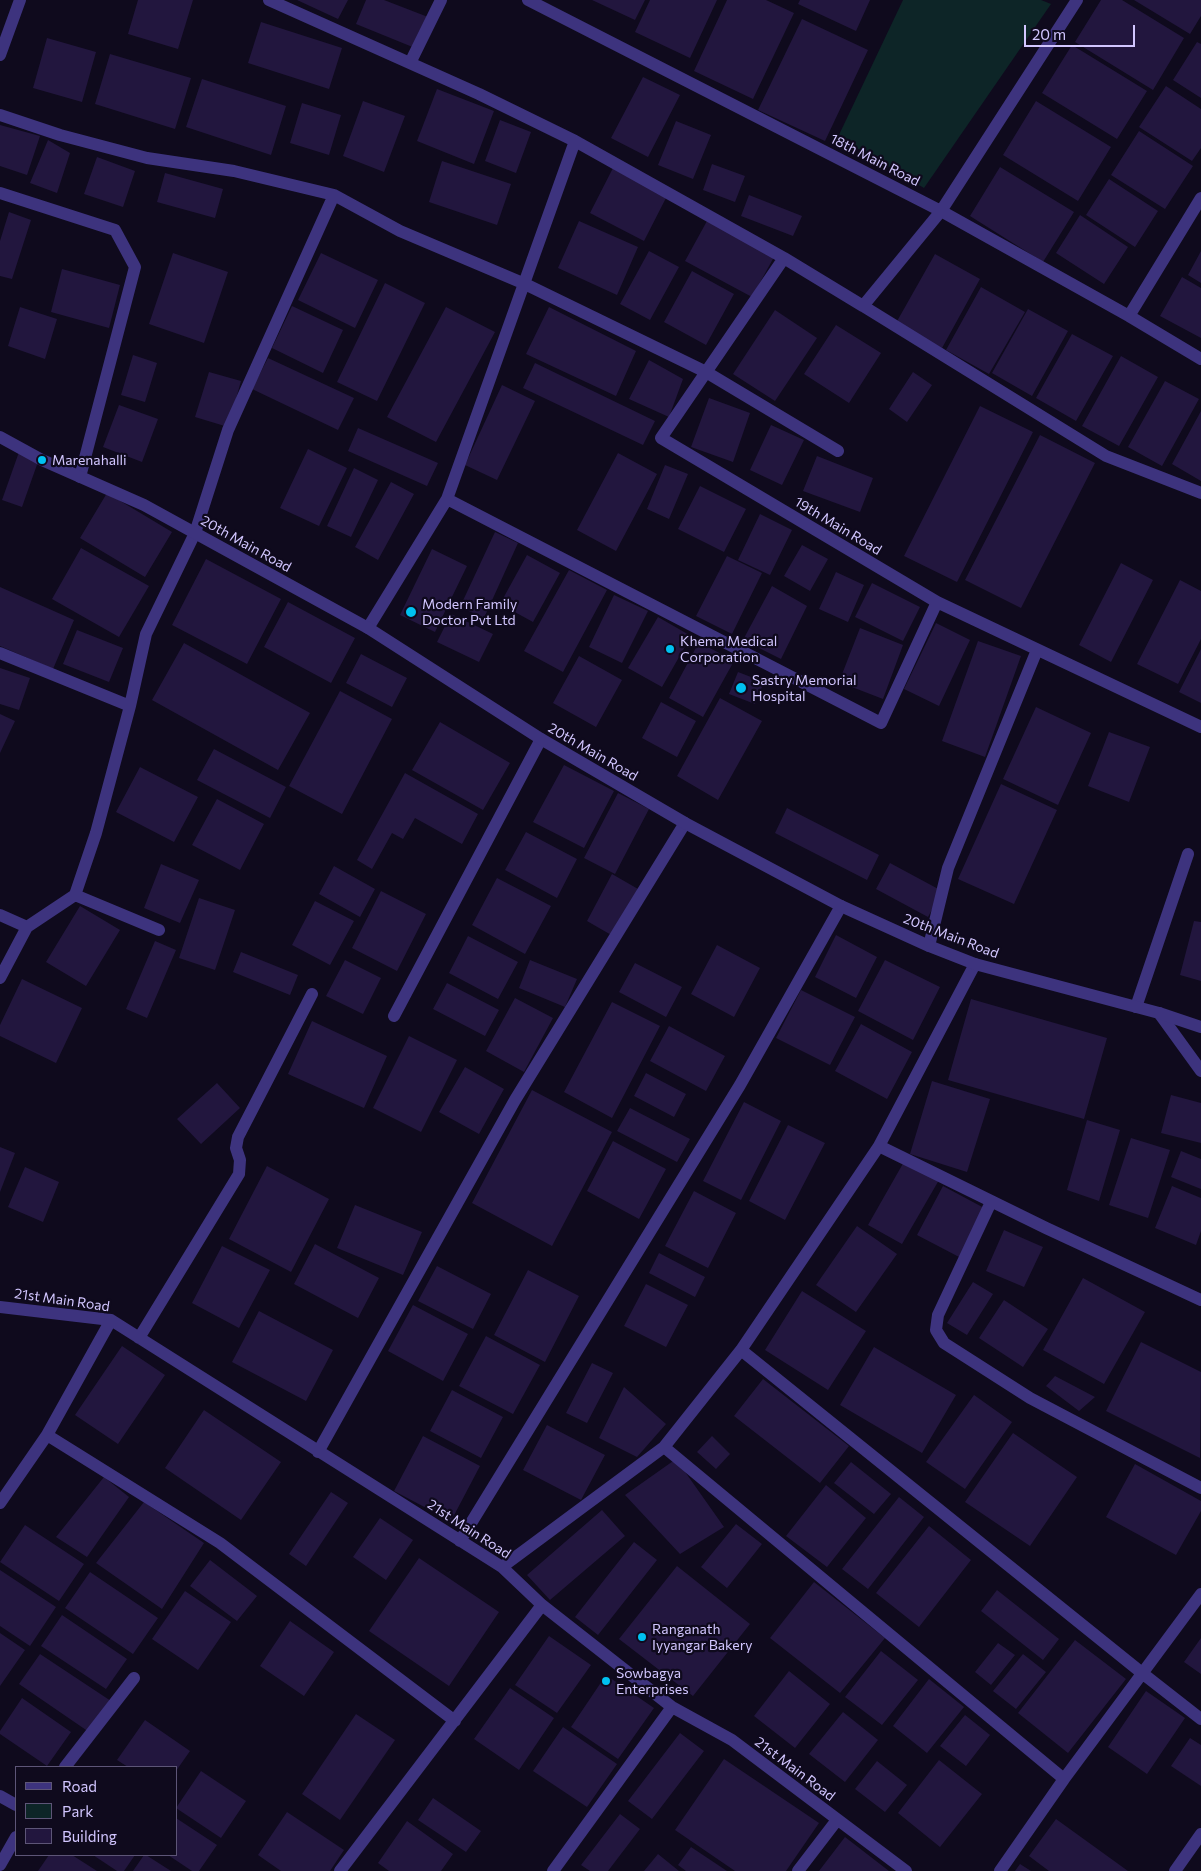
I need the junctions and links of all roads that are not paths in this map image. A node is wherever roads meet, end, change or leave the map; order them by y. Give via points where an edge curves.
1 (20, 0) edge
2 (269, 0) edge
3 (442, 0) edge
4 (528, 0) edge
5 (1077, 0) edge
6 (0, 55) edge
7 (410, 63) junction
8 (0, 115) edge
9 (575, 141) junction
10 (0, 193) edge
11 (334, 195) junction
12 (1201, 198) edge
13 (941, 211) junction
14 (784, 258) junction
15 (525, 284) junction
16 (863, 306) junction
17 (1129, 316) junction
18 (1201, 359) edge
19 (706, 372) junction
20 (0, 437) edge
21 (838, 451) dead end
22 (80, 476) junction
23 (1201, 493) edge
24 (447, 499) junction
25 (195, 533) junction
26 (937, 602) junction
27 (368, 628) junction
28 (1037, 650) junction
29 (0, 653) edge
30 (130, 706) junction
31 (1201, 727) edge
32 (541, 740) junction
33 (685, 823) junction
34 (1188, 854) dead end
35 (75, 895) junction
36 (841, 906) junction
37 (0, 915) edge
38 (28, 927) junction
39 (159, 930) dead end
40 (929, 946) junction
41 (975, 964) junction
42 (0, 978) edge
43 (312, 994) dead end
44 (1136, 1007) junction
45 (1159, 1013) junction
46 (394, 1016) dead end
47 (1201, 1027) edge
48 (1201, 1072) edge
49 (879, 1146) junction
50 (992, 1202) junction
51 (1201, 1300) edge
52 (0, 1306) edge
53 (111, 1320) junction
54 (139, 1338) junction
55 (741, 1350) junction
56 (47, 1435) junction
57 (664, 1447) junction
58 (318, 1452) junction
59 (1201, 1488) edge
60 (0, 1504) edge
61 (460, 1541) junction
62 (502, 1567) junction
63 (1201, 1594) edge
64 (542, 1605) junction
65 (1142, 1673) junction
66 (134, 1678) dead end
67 (672, 1707) junction
68 (1201, 1718) edge
69 (455, 1721) junction
70 (66, 1766) edge
71 (1064, 1779) junction
72 (0, 1796) edge
73 (15, 1804) edge
74 (837, 1820) junction
75 (1201, 1834) edge
76 (15, 1839) edge
77 (0, 1865) edge
78 (340, 1871) edge
79 (553, 1871) edge
80 (798, 1871) edge
81 (906, 1871) edge
82 (1000, 1871) edge
83 (1175, 1871) edge

1 - 6 street
2 - 7 street
3 - 7 street
4 - 13 street, 18th Main Road
5 - 13 street
7 - 9 street
8 - 11 street via 147,158 234,171
9 - 14 street
9 - 15 street
10 - 22 street via 115,230 135,267
11 - 15 street via 400,231
11 - 25 street via 228,430
12 - 17 street
13 - 16 street
13 - 17 street, 18th Main Road
14 - 16 street
14 - 19 street, 19th Main Road
15 - 19 street
15 - 24 street
16 - 23 street via 1106,456
17 - 18 street, 18th Main Road
19 - 21 street
19 - 26 street, 19th Main Road via 661,438
20 - 22 street, 20th Main Road
22 - 25 street, 20th Main Road via 144,504
24 - 26 street via 881,723
24 - 27 street
25 - 27 street, 20th Main Road
25 - 30 street via 146,634
26 - 28 street, 19th Main Road
27 - 32 street, 20th Main Road
28 - 31 street, 19th Main Road
28 - 40 street via 948,868
29 - 30 street
30 - 35 street via 96,833
32 - 33 street, 20th Main Road
32 - 46 street
33 - 36 street, 20th Main Road
33 - 58 street via 515,1100
34 - 44 street
35 - 38 street
35 - 39 street
36 - 40 street, 20th Main Road
36 - 61 street via 740,1085
37 - 38 street
38 - 42 street
40 - 41 street, 20th Main Road
41 - 44 street, 20th Main Road
41 - 49 street
43 - 54 street via 238,1137 239,1174
44 - 45 street, 20th Main Road
45 - 47 street, 20th Main Road
45 - 48 street
49 - 50 street
49 - 55 street
50 - 51 street
50 - 59 street via 938,1316 936,1330 944,1343 1030,1398
52 - 53 street, 21st Main Road
53 - 54 street, 21st Main Road
53 - 56 street
54 - 58 street, 21st Main Road
55 - 57 street
55 - 65 street
56 - 60 street
56 - 69 street via 220,1543
57 - 62 street
57 - 71 street
58 - 61 street, 21st Main Road
61 - 62 street, 21st Main Road
62 - 64 street, 21st Main Road
63 - 65 street
64 - 67 street, 21st Main Road
64 - 69 street
65 - 68 street
65 - 71 street
66 - 70 street
67 - 74 street, 21st Main Road via 732,1740
67 - 79 street
69 - 78 street
71 - 82 street
72 - 73 street
74 - 80 street
74 - 81 street, 21st Main Road
75 - 83 street
76 - 77 street

